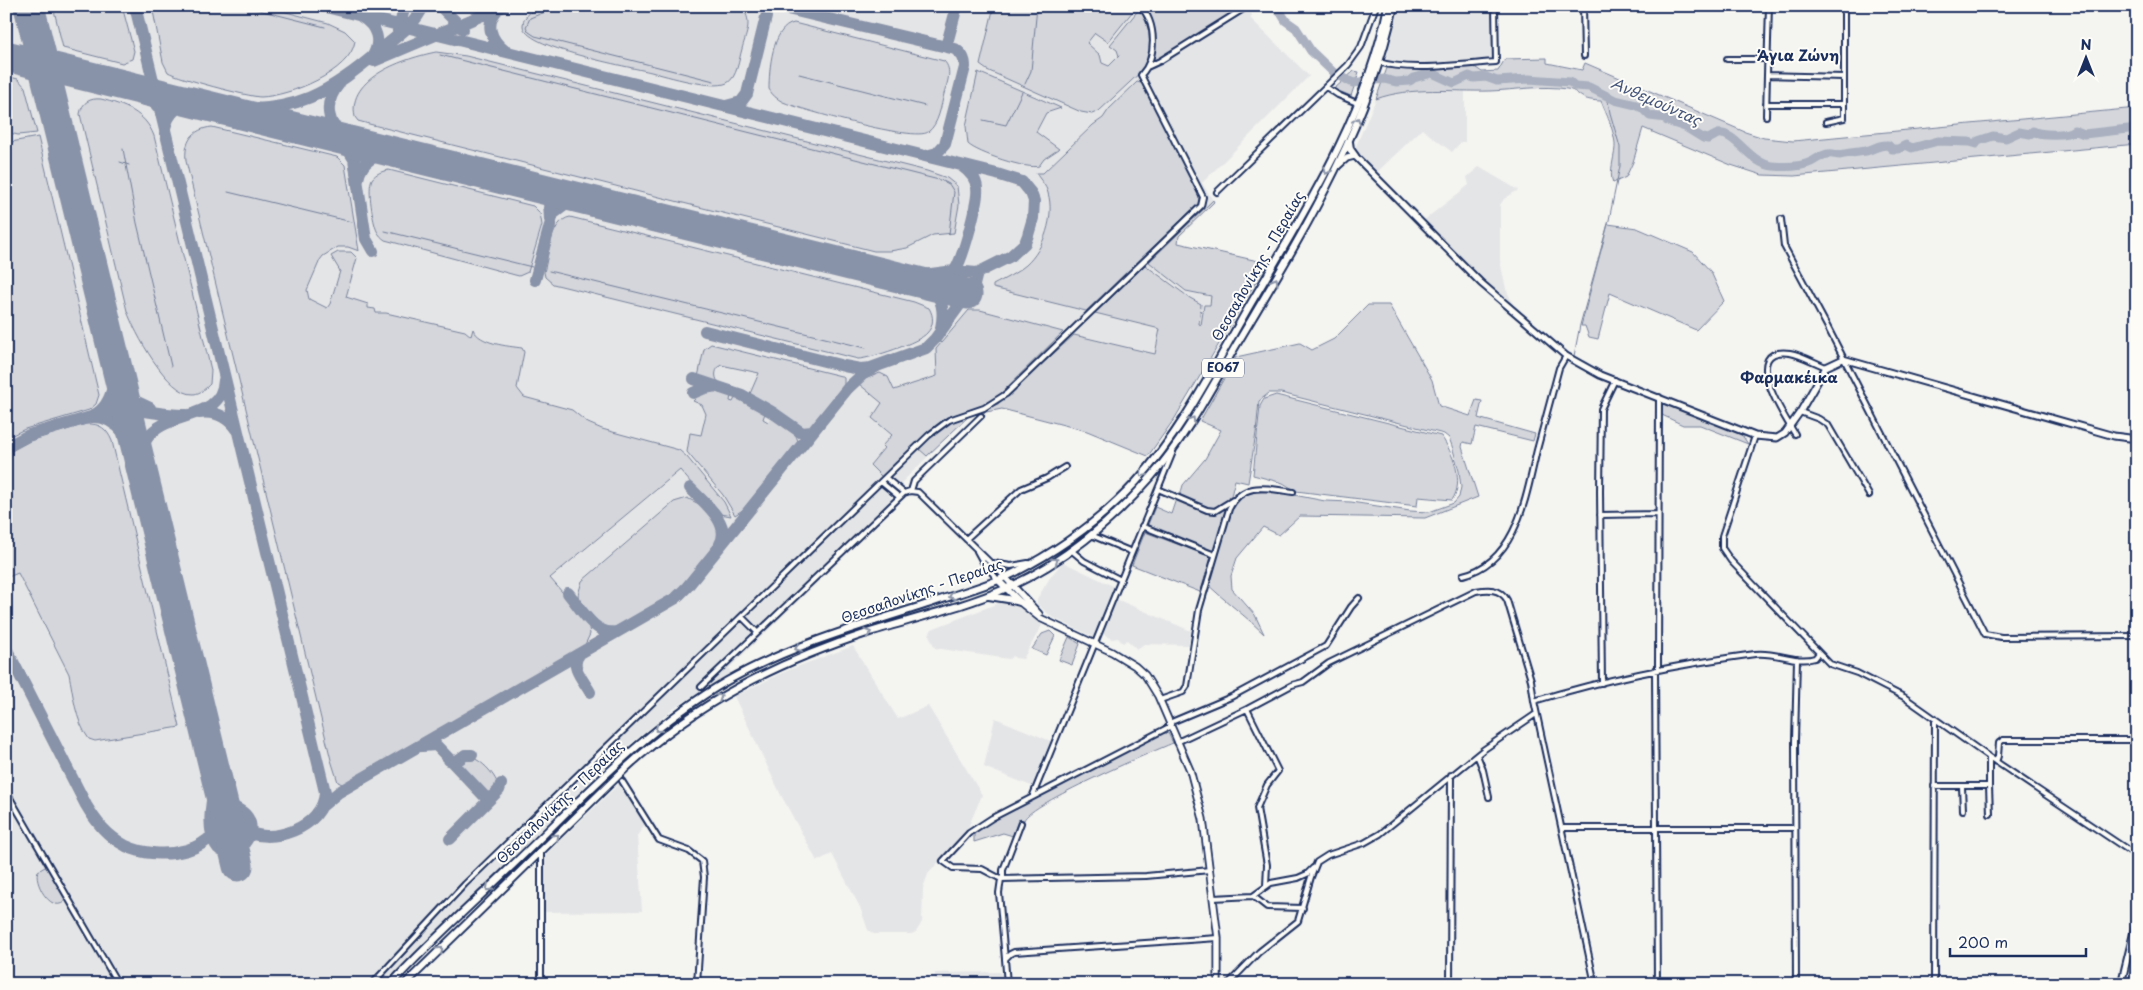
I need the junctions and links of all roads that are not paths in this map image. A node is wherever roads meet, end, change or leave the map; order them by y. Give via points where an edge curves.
1 (1140, 6) edge
2 (1248, 6) edge
3 (1376, 6) edge
4 (1388, 6) edge
5 (1394, 6) edge
6 (1494, 6) edge
7 (1583, 6) edge
8 (1769, 6) edge
9 (1844, 6) edge
10 (1584, 56) dead end
11 (1727, 59) dead end
12 (1767, 59) junction
13 (1379, 62) junction
14 (1147, 67) junction
15 (1373, 70) junction
16 (1767, 75) junction
17 (1844, 77) junction
18 (1326, 87) junction
19 (1364, 95) junction
20 (1357, 103) junction
21 (1766, 104) junction
22 (1844, 104) junction
23 (1766, 116) dead end
24 (1826, 122) dead end
25 (1349, 142) junction
26 (1355, 156) junction
27 (1338, 166) junction
28 (1217, 192) dead end
29 (1781, 219) dead end
30 (1566, 356) junction
31 (1843, 359) junction
32 (1826, 367) junction
33 (1615, 380) junction
34 (1659, 397) junction
35 (1800, 412) junction
36 (981, 416) dead end
37 (1790, 426) junction
38 (1795, 434) dead end
39 (1755, 436) junction
40 (2137, 439) edge
41 (1178, 441) junction
42 (1065, 467) dead end
43 (886, 478) junction
44 (882, 482) junction
45 (1158, 488) junction
46 (911, 491) junction
47 (1292, 492) dead end
48 (904, 493) junction
49 (1869, 495) dead end
50 (898, 496) junction
51 (1234, 499) junction
52 (1658, 514) junction
53 (1600, 515) junction
54 (1142, 526) junction
55 (1091, 535) junction
56 (966, 539) junction
57 (1071, 550) junction
58 (977, 551) junction
59 (1132, 552) junction
60 (1215, 555) junction
61 (1037, 560) junction
62 (992, 563) junction
63 (1462, 575) dead end
64 (1002, 578) junction
65 (1121, 580) junction
66 (1010, 587) junction
67 (985, 596) junction
68 (1359, 598) dead end
69 (1020, 602) junction
70 (742, 617) junction
71 (1045, 621) junction
72 (757, 632) junction
73 (2137, 636) edge
74 (1095, 645) junction
75 (1819, 653) junction
76 (1797, 659) junction
77 (1657, 670) junction
78 (1602, 683) junction
79 (701, 687) dead end
80 (1159, 698) junction
81 (1534, 702) junction
82 (1247, 709) junction
83 (1536, 714) junction
84 (1935, 718) junction
85 (1171, 726) junction
86 (1176, 740) junction
87 (2137, 740) edge
88 (1477, 755) junction
89 (1989, 757) junction
90 (1996, 762) junction
91 (1451, 775) junction
92 (622, 781) dead end
93 (1934, 786) junction
94 (1989, 786) junction
95 (1962, 787) junction
96 (6, 791) edge
97 (1032, 796) junction
98 (1489, 797) dead end
99 (1963, 810) dead end
100 (1990, 814) dead end
101 (1020, 824) dead end
102 (1563, 828) junction
103 (1656, 828) junction
104 (1795, 828) junction
105 (541, 852) junction
106 (2137, 856) edge
107 (1317, 862) junction
108 (1210, 870) junction
109 (1002, 878) junction
110 (1266, 886) junction
111 (1252, 896) junction
112 (1213, 898) junction
113 (1303, 908) junction
114 (2137, 919) edge
115 (1218, 938) junction
116 (1004, 953) junction
117 (1010, 953) junction
118 (1005, 959) junction
119 (2137, 980) edge
120 (118, 984) edge
121 (372, 984) edge
122 (391, 984) edge
123 (405, 984) edge
124 (541, 984) edge
125 (697, 984) edge
126 (1007, 984) edge
127 (1218, 984) edge
128 (1228, 984) edge
129 (1450, 984) edge
130 (1596, 984) edge
131 (1657, 984) edge
132 (1796, 984) edge
133 (1934, 984) edge
134 (2121, 984) edge
135 (2136, 984) edge

1 - 14 street via 1149,20 1152,33 1152,54
2 - 14 street
3 - 18 street via 1363,42 1348,65
4 - 15 main road, Θεσσαλονίκης - Περαίας / ΕΟ67
5 - 13 main road, Θεσσαλονίκης - Περαίας / ΕΟ67
6 - 13 street via 1496,62 1413,67
7 - 10 street
8 - 12 street
9 - 17 street
11 - 12 street
12 - 16 street
13 - 15 main road, Θεσσαλονίκης - Περαίας / ΕΟ67
14 - 43 street via 1141,75 1200,191 1203,204 1006,394 984,408 943,424
15 - 19 main road, Θεσσαλονίκης - Περαίας / ΕΟ67
16 - 17 street
16 - 21 street
17 - 22 street
18 - 20 street
18 - 28 street
19 - 20 main road, Θεσσαλονίκης - Περαίας / ΕΟ67
25 -> 19 main road, Θεσσαλονίκης - Περαίας / ΕΟ67
20 -> 61 main road, Θεσσαλονίκης - Περαίας / ΕΟ67 via 1304,215 1176,430 1122,497 1071,539
21 - 22 street
21 - 23 street
22 - 24 street via 1844,120
25 - 26 main road
25 - 27 main road, Θεσσαλονίκης - Περαίας / ΕΟ67
26 - 27 street
26 - 30 street via 1481,283
41 -> 27 main road, Θεσσαλονίκης - Περαίας / ΕΟ67 via 1303,232
29 - 31 street via 1784,246
30 - 33 street
30 - 63 street via 1559,368 1516,526 1487,564
31 - 32 street
31 - 40 street via 2114,436
31 - 73 street via 1985,634 2001,637
32 - 35 street
32 - 37 street via 1791,353 1778,353 1769,360 1766,368 1770,390
33 - 34 street
33 - 53 street via 1601,409
34 - 39 street
34 - 52 street
35 - 37 street
35 - 49 street via 1828,426
36 - 46 street via 914,481
37 - 38 street
37 - 39 street via 1777,438
39 - 75 street via 1723,531 1722,548
41 - 45 street
41 - 55 main road, Θεσσαλονίκης - Περαίας / ΕΟ67 via 1142,487
42 - 56 street via 1021,489
43 - 44 street
43 - 48 street
44 - 50 street
44 - 70 street
45 - 51 street via 1215,512
45 - 54 street
46 - 48 street
46 - 56 street via 918,492
47 - 51 street via 1256,488 1241,492
48 - 50 street
50 - 72 street
51 - 60 street
52 - 53 street
52 - 77 street
53 - 78 street
54 - 59 street
54 - 60 street
55 - 57 main road, Θεσσαλονίκης - Περαίας / ΕΟ67
55 - 59 street
56 - 58 street
57 - 65 street via 1084,561
66 -> 57 main road, Θεσσαλονίκης - Περαίας / ΕΟ67
58 - 62 street
58 - 64 street via 983,562
59 - 65 street
60 - 80 street via 1202,597 1186,688 1183,692
61 - 62 street via 1016,566
61 - 64 main road, Θεσσαλονίκης - Περαίας / ΕΟ67
62 - 64 street
64 - 66 main road
64 -> 122 main road, Θεσσαλονίκης - Περαίας via 799,647 751,668 709,692 669,720 622,760
65 - 74 street
66 - 67 main road, Θεσσαλονίκης - Περαίας
66 - 69 main road
66 - 71 main road
67 - 69 main road
105 -> 67 main road, Θεσσαλονίκης - Περαίας via 649,748 731,690 814,651
68 - 85 street via 1326,646
69 - 71 main road
70 - 72 street
70 - 121 street via 465,884
71 - 74 main road
72 - 79 street
74 - 80 main road via 1138,668
74 - 97 street
75 - 76 street via 1810,660
75 - 84 street via 1830,664 1888,689
76 - 77 street via 1769,653
76 - 104 street
77 - 78 street
77 - 103 street
78 - 81 street
80 - 85 main road
81 - 82 street via 1531,680 1507,600 1494,590 1486,590 1468,595 1329,663 1303,682
81 - 83 street
82 - 86 street
82 - 110 street via 1278,771 1267,785 1257,808 1267,865
83 - 88 street
83 - 102 street
84 - 89 street
84 - 93 street
85 - 86 main road
85 - 97 street
86 - 108 main road via 1197,794
87 - 90 street via 2003,740 1999,743
88 - 91 street
88 - 98 street
89 - 90 street
89 - 94 street
90 - 106 street
91 - 107 street via 1380,834
91 - 129 street
92 - 125 street via 659,840 689,851 702,861 704,876
93 - 95 street
93 - 133 street
94 - 95 street
94 - 100 street
95 - 99 street
96 - 120 street
97 - 109 street via 973,830 943,861 953,868 982,869
101 - 109 street
102 - 103 street
102 - 130 street
103 - 104 street
103 - 131 street
104 - 132 street
123 -> 105 main road, Θεσσαλονίκης - Περαίας
105 - 124 street
107 - 110 street via 1304,876
107 - 113 street
108 - 109 street via 1146,876
108 - 112 main road
109 - 116 street via 999,893
110 - 111 street
111 - 112 street
111 - 113 street via 1267,907
112 - 115 main road
113 - 128 street via 1298,921 1259,952
114 - 134 street
115 - 117 street
115 - 127 main road
116 - 117 street
116 - 118 street
117 - 118 street
118 - 126 street
119 - 135 highway

